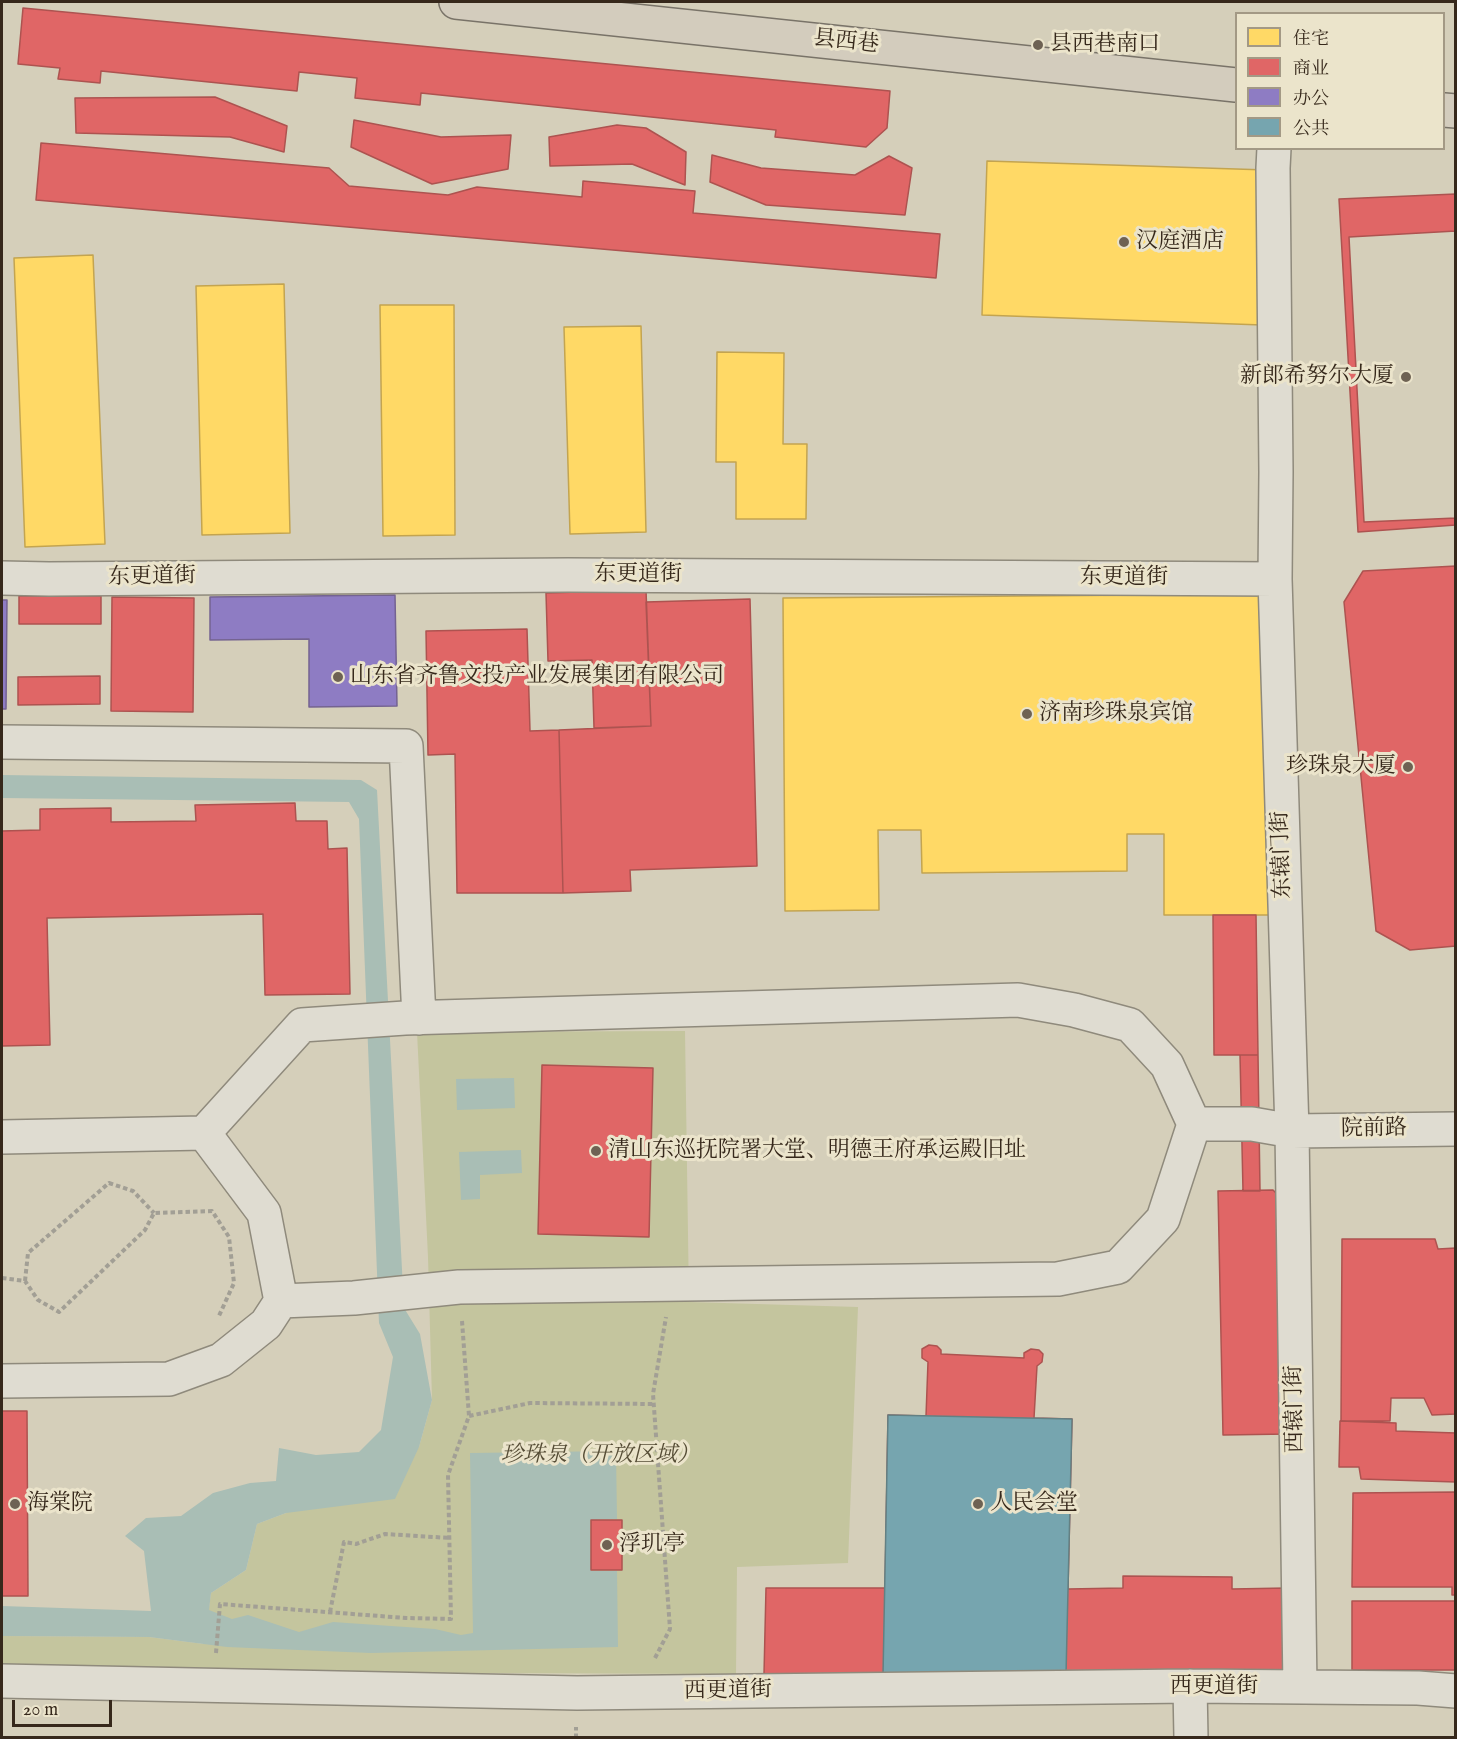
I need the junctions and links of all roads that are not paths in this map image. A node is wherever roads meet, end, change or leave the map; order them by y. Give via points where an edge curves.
1 (456, 2) edge
2 (1235, 85) edge
3 (1274, 150) edge
4 (2, 578) edge
5 (1275, 579) junction
6 (2, 742) edge
7 (408, 1018) junction
8 (1194, 1124) junction
9 (1455, 1129) edge
10 (1292, 1131) junction
11 (204, 1133) junction
12 (2, 1137) edge
13 (282, 1301) junction
14 (2, 1381) edge
15 (2, 1681) edge
16 (1190, 1686) junction
17 (1300, 1687) junction
18 (1455, 1691) edge
19 (1191, 1737) edge

1 - 2 main road, 县西巷
3 - 5 street, 东辕门街
4 - 5 street, 东更道街 via 591,575
5 - 10 street, 东辕门街
6 - 7 street via 406,746
7 - 8 street via 1018,1000 1130,1025 1167,1065
7 - 11 street via 302,1025
8 - 10 street, 院前路 via 1252,1124
8 - 13 street via 1163,1219 1118,1267 1058,1279 459,1287
9 - 10 street, 院前路
10 - 17 street, 西辕门街
11 - 12 street
11 - 13 street via 264,1213
13 - 14 street via 266,1324 221,1360 168,1379
15 - 16 street, 西更道街 via 577,1693
16 - 17 street, 西更道街
16 - 19 street
17 - 18 street, 西更道街

